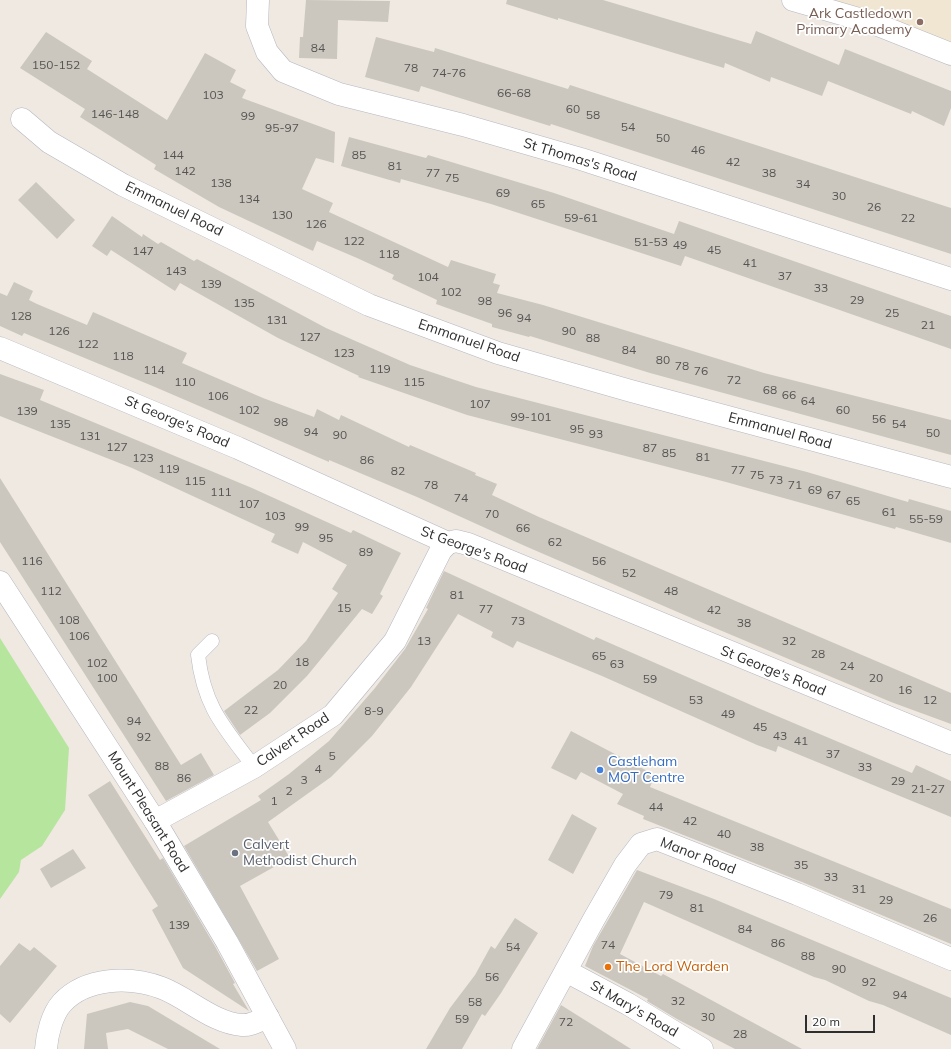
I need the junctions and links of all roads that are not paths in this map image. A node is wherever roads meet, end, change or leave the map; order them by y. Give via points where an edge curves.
1 (258, 0) edge
2 (793, 0) edge
3 (951, 54) edge
4 (22, 119) dead end
5 (951, 279) edge
6 (0, 348) edge
7 (951, 477) edge
8 (448, 543) junction
9 (0, 582) edge
10 (212, 641) dead end
11 (951, 743) edge
12 (254, 767) junction
13 (155, 821) junction
14 (951, 959) edge
15 (566, 971) junction
16 (268, 1017) junction
17 (46, 1049) edge
18 (285, 1049) edge
19 (523, 1049) edge
20 (702, 1049) edge

1 - 5 street, St Thomas's Road via 257,26 267,52 284,71 339,94 463,125 581,159
2 - 3 street via 873,23
4 - 7 street, Emmanuel Road via 49,142 123,185 369,305 498,353
6 - 8 street, St George's Road via 238,448
8 - 11 street, St George's Road via 456,541 468,544
8 - 12 street, Calvert Road via 441,550 395,641 333,715
9 - 13 street, Mount Pleasant Road
10 - 12 lane via 198,655 200,677 216,716
12 - 13 street, Calvert Road
13 - 16 street, Mount Pleasant Road
14 - 15 street, Manor Road via 657,839 641,844 625,865
15 - 19 street, Manor Road
15 - 20 street, St Mary's Road via 628,1004
16 - 17 street via 242,1025 219,1019 162,988 128,980 98,982 75,991 61,1004 52,1022
16 - 18 street, Mount Pleasant Road

